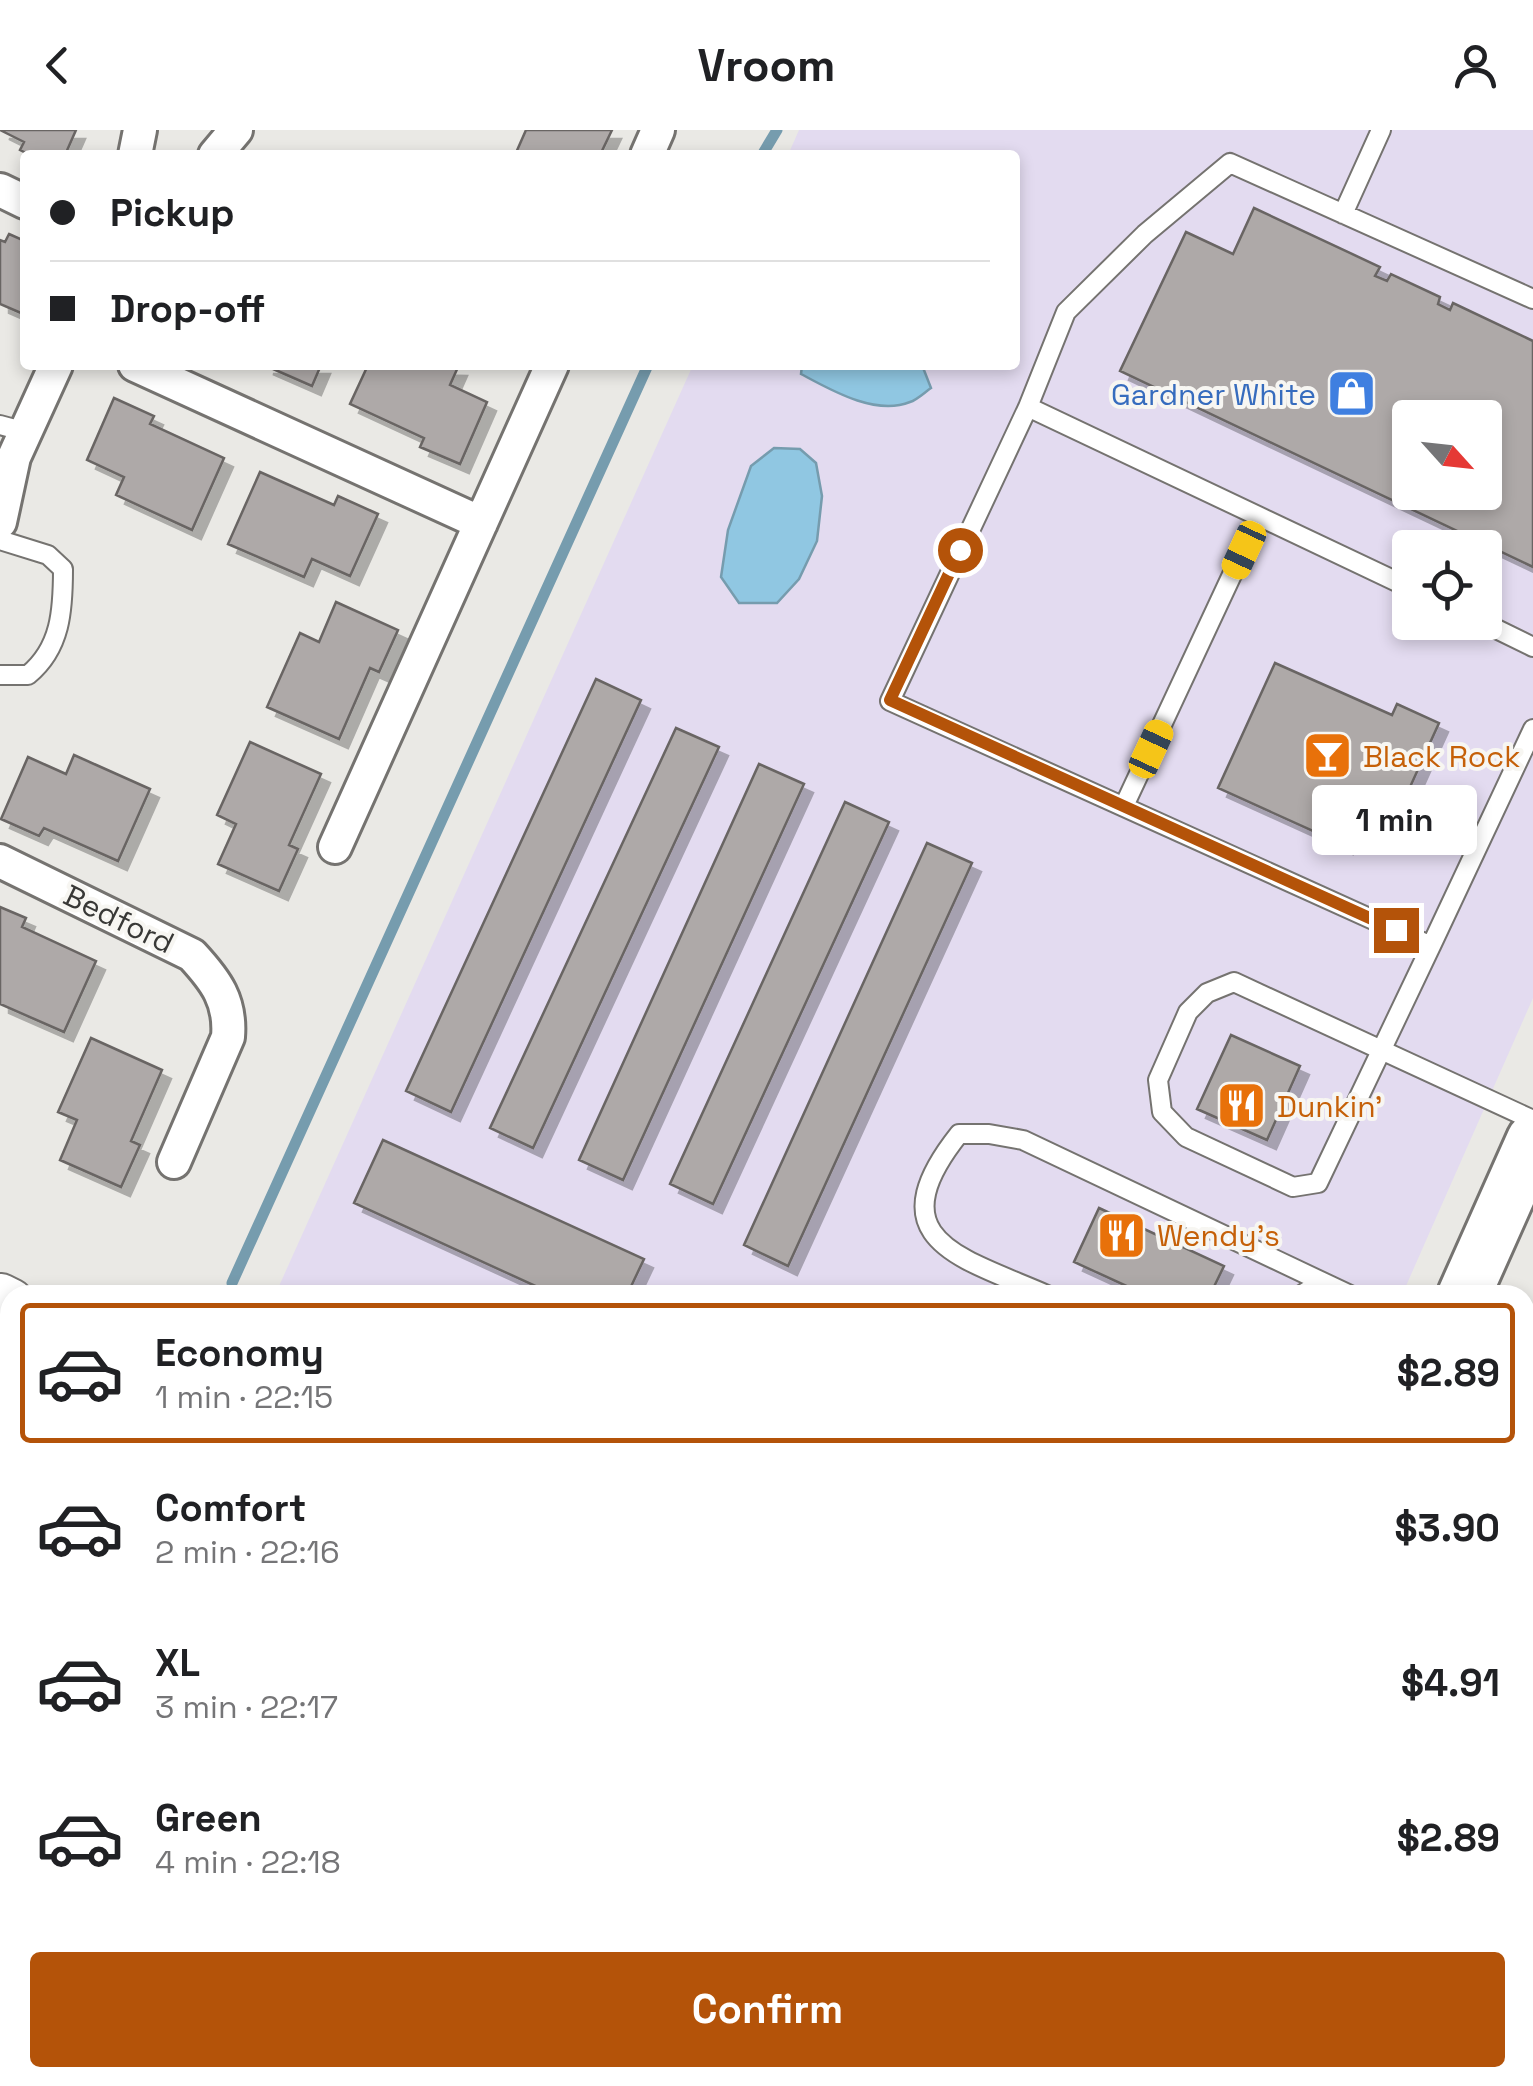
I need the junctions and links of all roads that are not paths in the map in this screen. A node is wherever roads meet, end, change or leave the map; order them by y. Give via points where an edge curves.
1 (236, 130) edge
2 (1381, 130) edge
3 (219, 150) edge
4 (1343, 214) junction
5 (1533, 299) edge
6 (53, 370) edge
7 (145, 370) edge
8 (550, 370) edge
9 (1028, 407) junction
10 (13, 428) edge
11 (1259, 517) junction
12 (0, 522) edge
13 (481, 523) junction
14 (0, 540) edge
15 (1392, 580) edge
16 (1502, 632) edge
17 (1533, 647) edge
18 (0, 675) edge
19 (1531, 736) edge
20 (1124, 806) junction
21 (335, 847) dead end
22 (0, 861) edge
23 (1431, 946) junction
24 (1380, 1049) junction
25 (1533, 1120) edge
26 (1533, 1140) edge
27 (174, 1162) dead end
28 (1322, 1282) junction
29 (1025, 1285) edge
30 (1317, 1285) edge
31 (1328, 1285) edge
32 (1468, 1285) edge

1 - 3 street
2 - 4 lane
4 - 5 lane
4 - 9 lane via 1230,163 1066,312
6 - 10 street
7 - 13 street
8 - 13 street
9 - 11 lane
9 - 20 lane via 890,700
10 - 12 street
11 - 15 lane
11 - 20 lane
13 - 21 street
14 - 18 lane via 48,555 63,570 62,611 46,660 28,676
16 - 17 lane
19 - 23 lane
20 - 23 lane
22 - 27 street, Bedford via 192,955 225,998 228,1038
23 - 24 lane
24 - 24 lane via 1234,982 1188,1012 1158,1080 1162,1112 1186,1137 1293,1187 1318,1183
24 - 25 lane
26 - 32 main road
28 - 29 lane via 1023,1140 959,1134 923,1191 926,1226 954,1254
28 - 30 lane
28 - 31 lane

